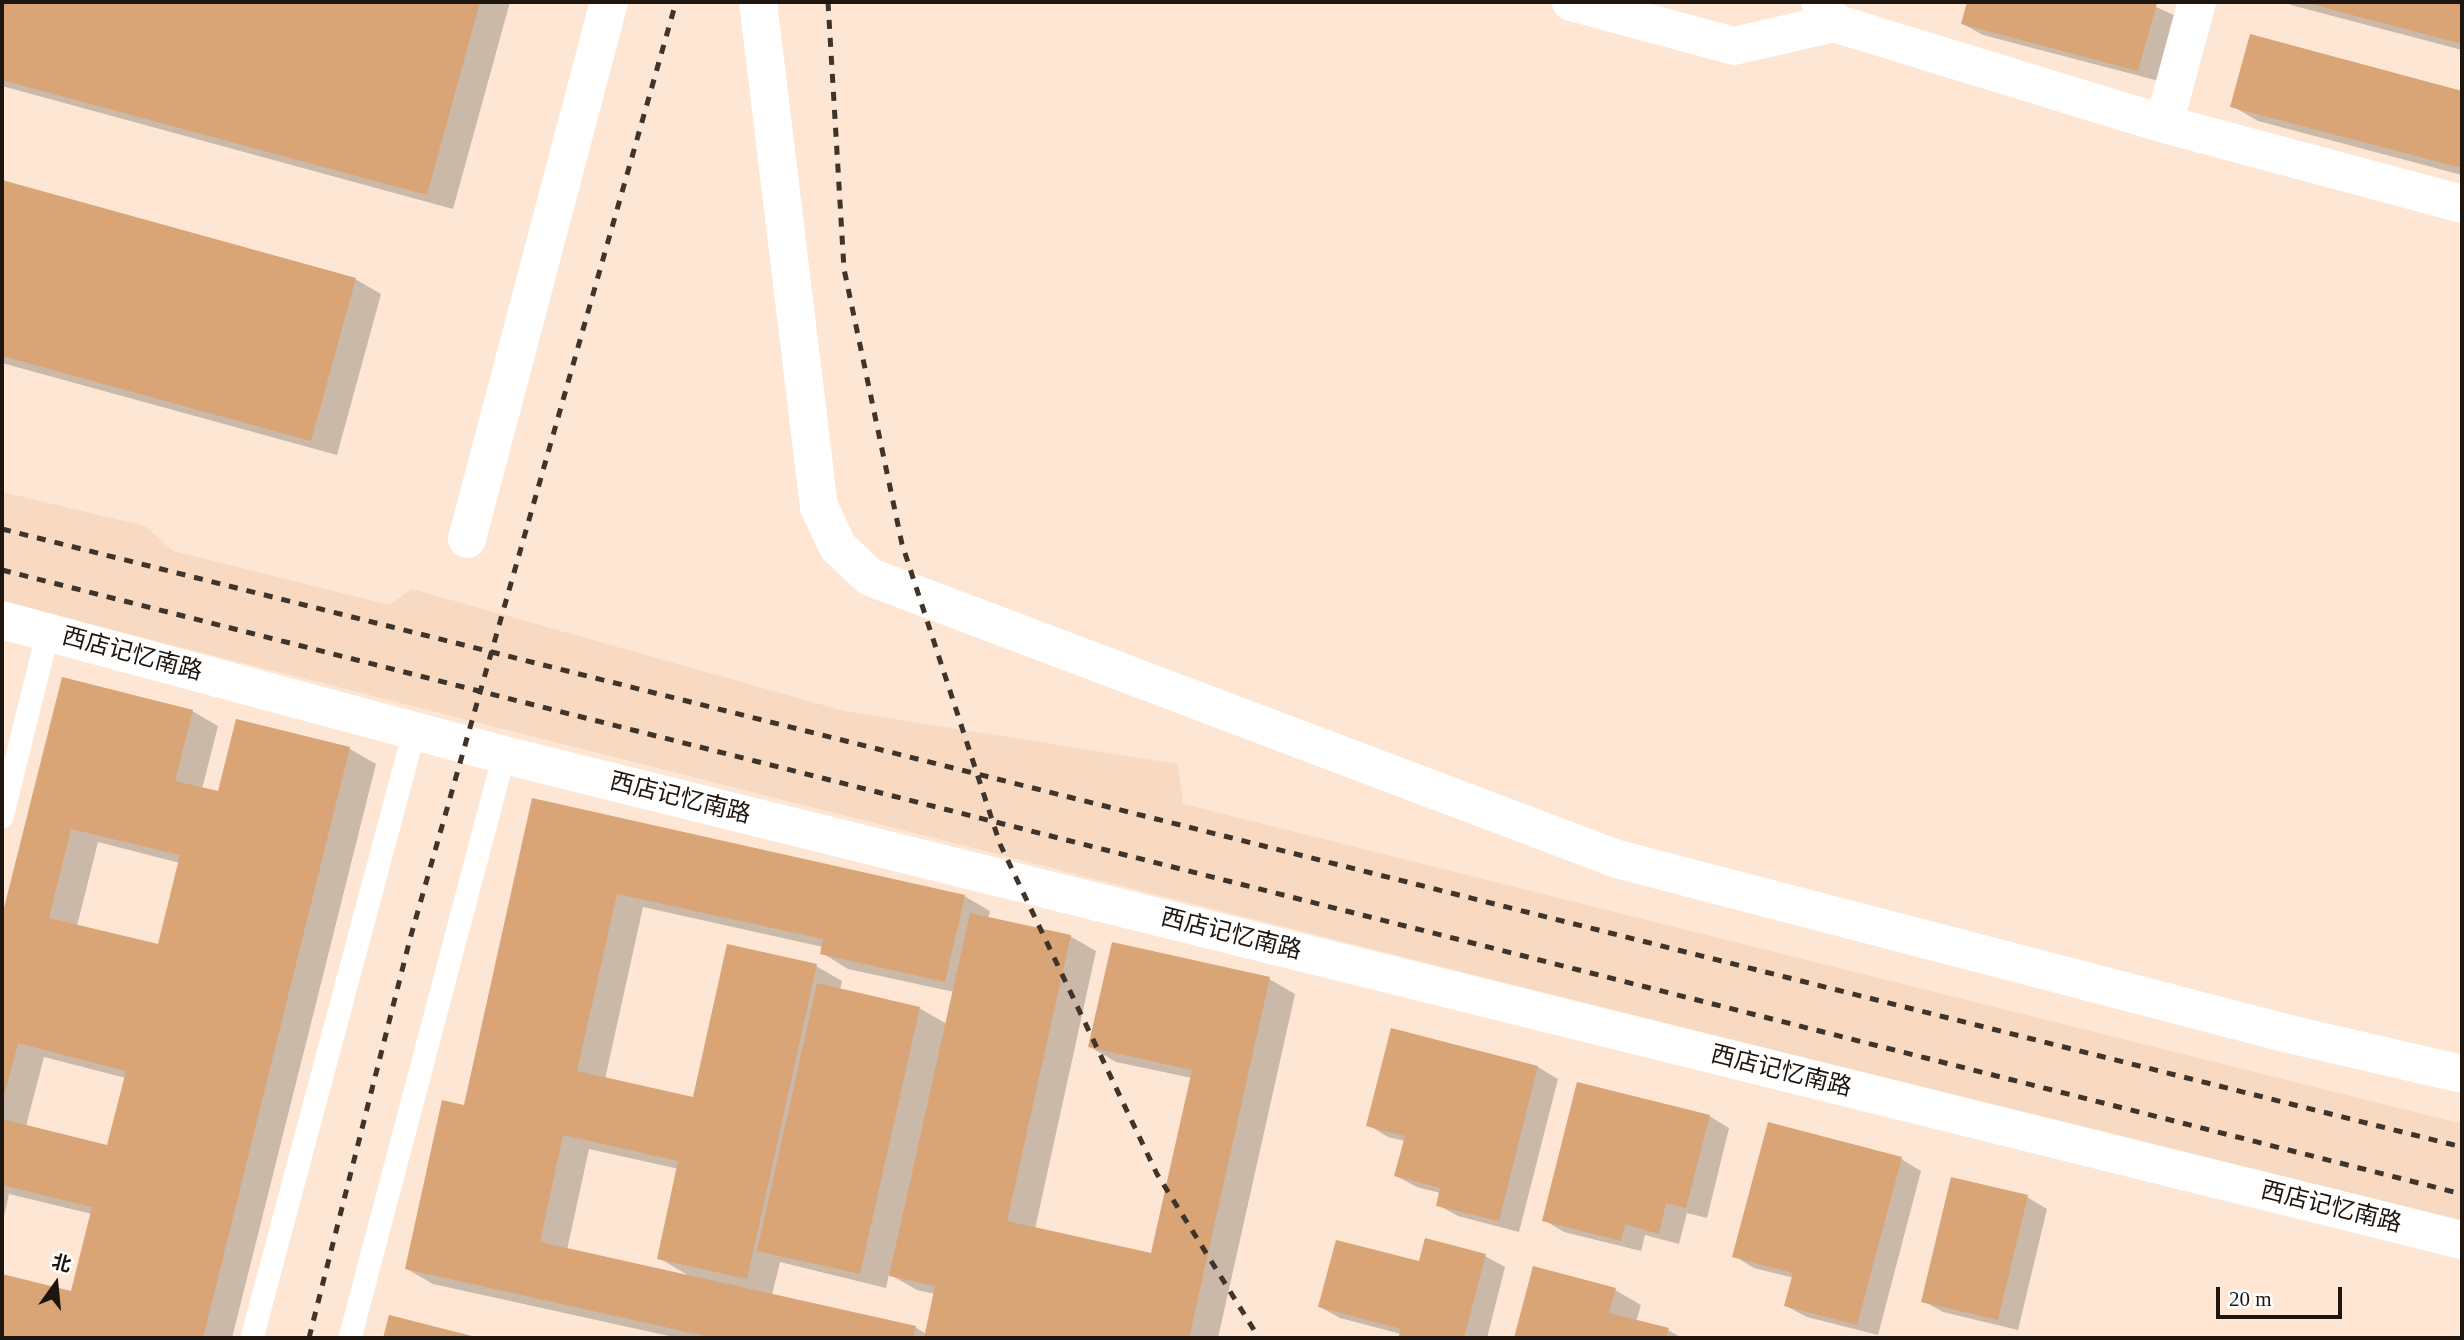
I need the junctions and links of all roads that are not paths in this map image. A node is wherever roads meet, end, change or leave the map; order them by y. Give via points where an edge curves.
1 (609, 2) edge
2 (758, 2) edge
3 (1571, 2) edge
4 (2197, 2) edge
5 (1827, 12) edge
6 (2164, 124) junction
7 (2462, 204) edge
8 (467, 539) dead end
9 (2, 620) edge
10 (48, 632) junction
11 (414, 732) junction
12 (504, 755) junction
13 (2, 817) edge
14 (2462, 1074) edge
15 (2462, 1240) edge
16 (252, 1338) edge
17 (350, 1338) edge

1 - 8 street
2 - 14 street via 819,507 838,547 870,576 1617,859 2289,1034
3 - 5 street via 1734,46
4 - 6 street
5 - 6 street
6 - 7 street
9 - 10 street, 西店记忆南路
10 - 11 street, 西店记忆南路
10 - 13 lane
11 - 12 street, 西店记忆南路
11 - 16 lane
12 - 15 street, 西店记忆南路
12 - 17 lane

